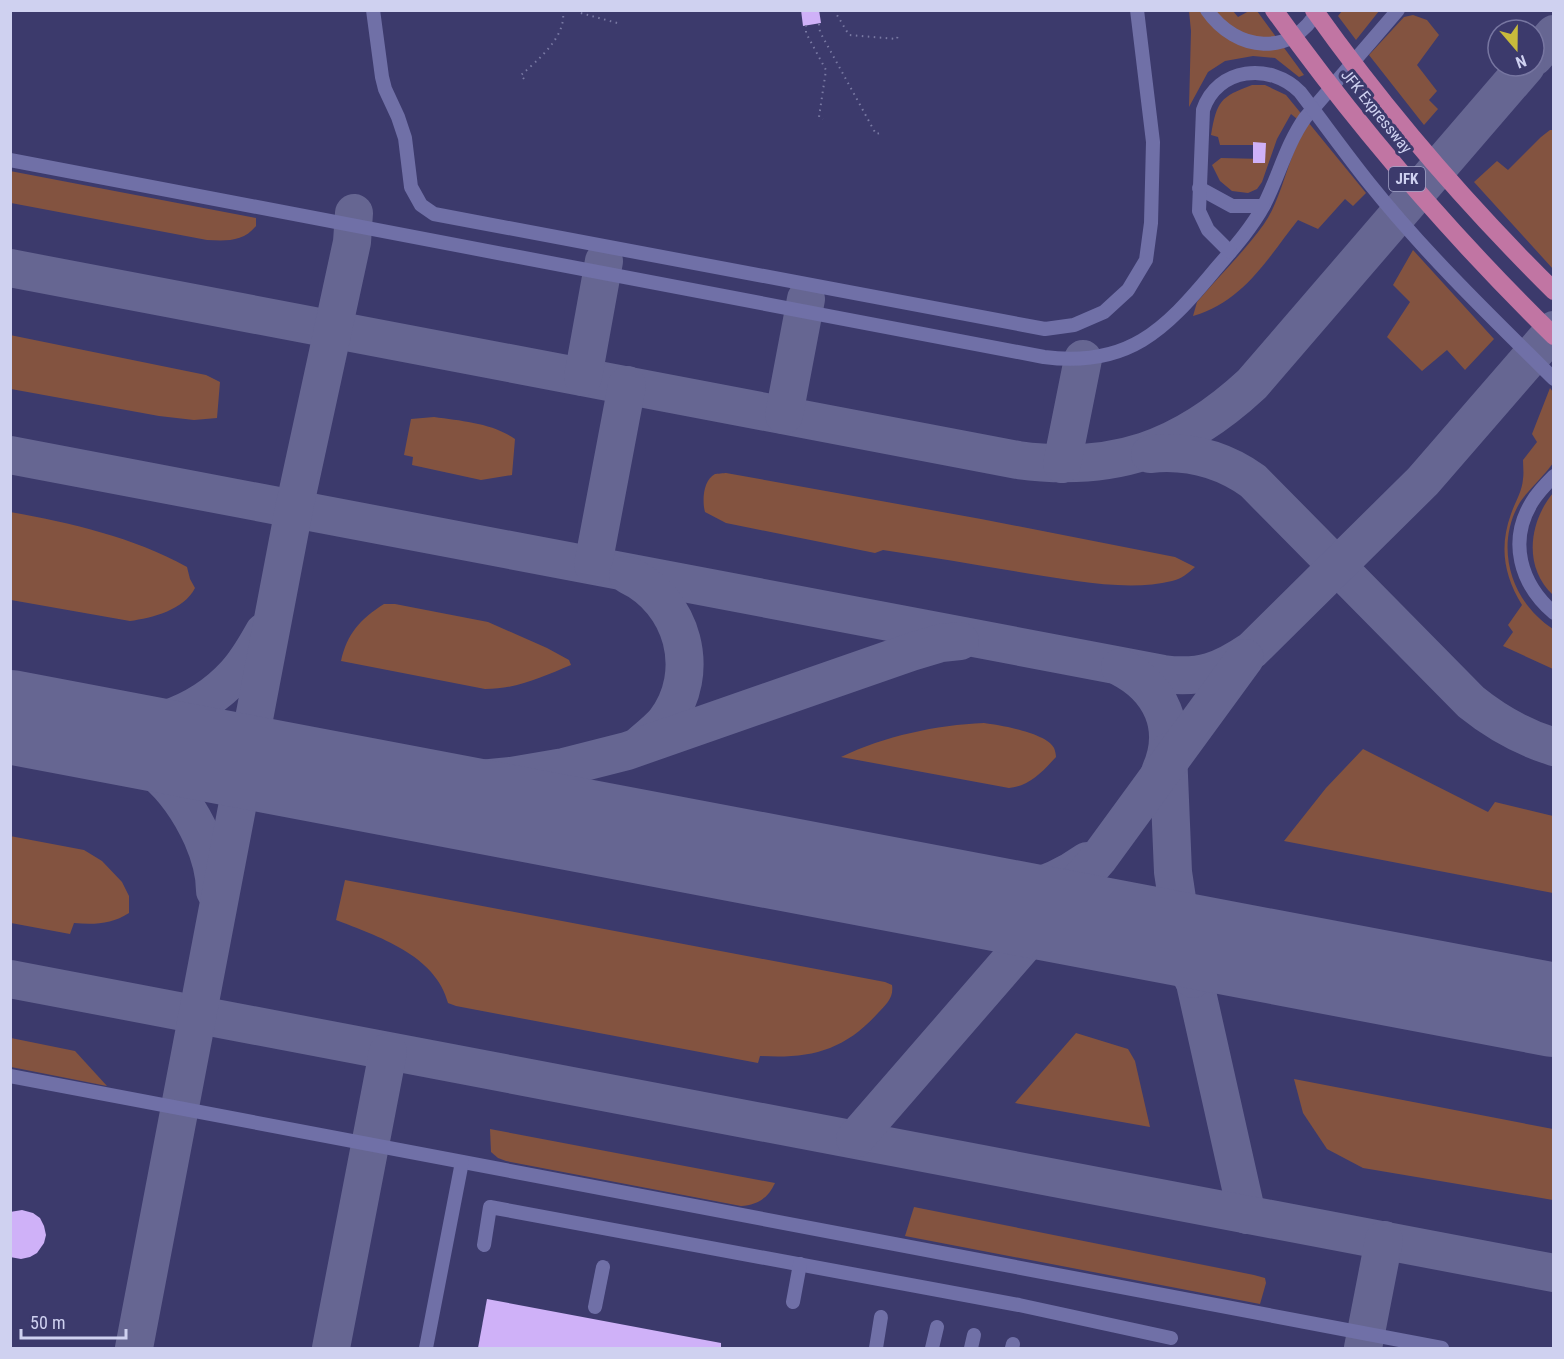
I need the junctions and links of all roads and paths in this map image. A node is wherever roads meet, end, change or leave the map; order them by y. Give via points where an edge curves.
1 (374, 10) edge
2 (577, 10) edge
3 (834, 10) edge
4 (1137, 10) edge
5 (1207, 10) edge
6 (1275, 10) edge
7 (1316, 10) edge
8 (1398, 10) edge
9 (563, 12) edge
10 (621, 24) dead end
11 (819, 24) dead end
12 (806, 26) dead end
13 (898, 34) dead end
14 (524, 79) dead end
15 (823, 119) dead end
16 (880, 133) dead end
17 (10, 160) edge
18 (1198, 188) junction
19 (1263, 206) junction
20 (1230, 252) junction
21 (1554, 291) edge
22 (1554, 336) edge
23 (1554, 379) edge
24 (1554, 476) edge
25 (1554, 612) edge
26 (10, 1076) edge
27 (462, 1162) junction
28 (484, 1245) dead end
29 (800, 1263) junction
30 (603, 1267) dead end
31 (793, 1302) dead end
32 (595, 1307) dead end
33 (881, 1317) dead end
34 (937, 1327) dead end
35 (1172, 1338) dead end
36 (426, 1348) edge
37 (876, 1348) edge
38 (932, 1348) edge
39 (1442, 1348) edge

1 - 4 street via 382,77 405,138 411,187 421,205 434,214 1045,329 1074,325 1104,312 1128,290 1146,260 1153,142
2 - 10 path
3 - 13 path via 849,34 897,39
5 - 7 street via 1229,34 1261,44 1278,43 1294,36 1307,26
6 - 22 highway, JFK Expressway / JFK via 1400,171
7 - 21 highway, JFK Expressway / JFK via 1415,140
8 - 19 street via 1305,118 1294,134
9 - 14 path via 564,21 548,51 521,75
11 - 16 path via 858,103 876,134
12 - 15 path via 826,70 819,117
17 - 20 street via 1057,359 1112,353 1147,338 1176,315
18 - 19 street via 1232,206
18 - 20 street via 1204,225
18 - 23 street via 1203,110 1215,89 1246,73 1263,72 1287,81 1300,92 1420,242
19 - 20 street
24 - 25 street via 1532,501 1520,542 1524,573 1531,589
26 - 27 street
27 - 36 street
27 - 39 street
28 - 29 street via 490,1207
29 - 31 street
29 - 35 street
30 - 32 street
33 - 37 street
34 - 38 street

